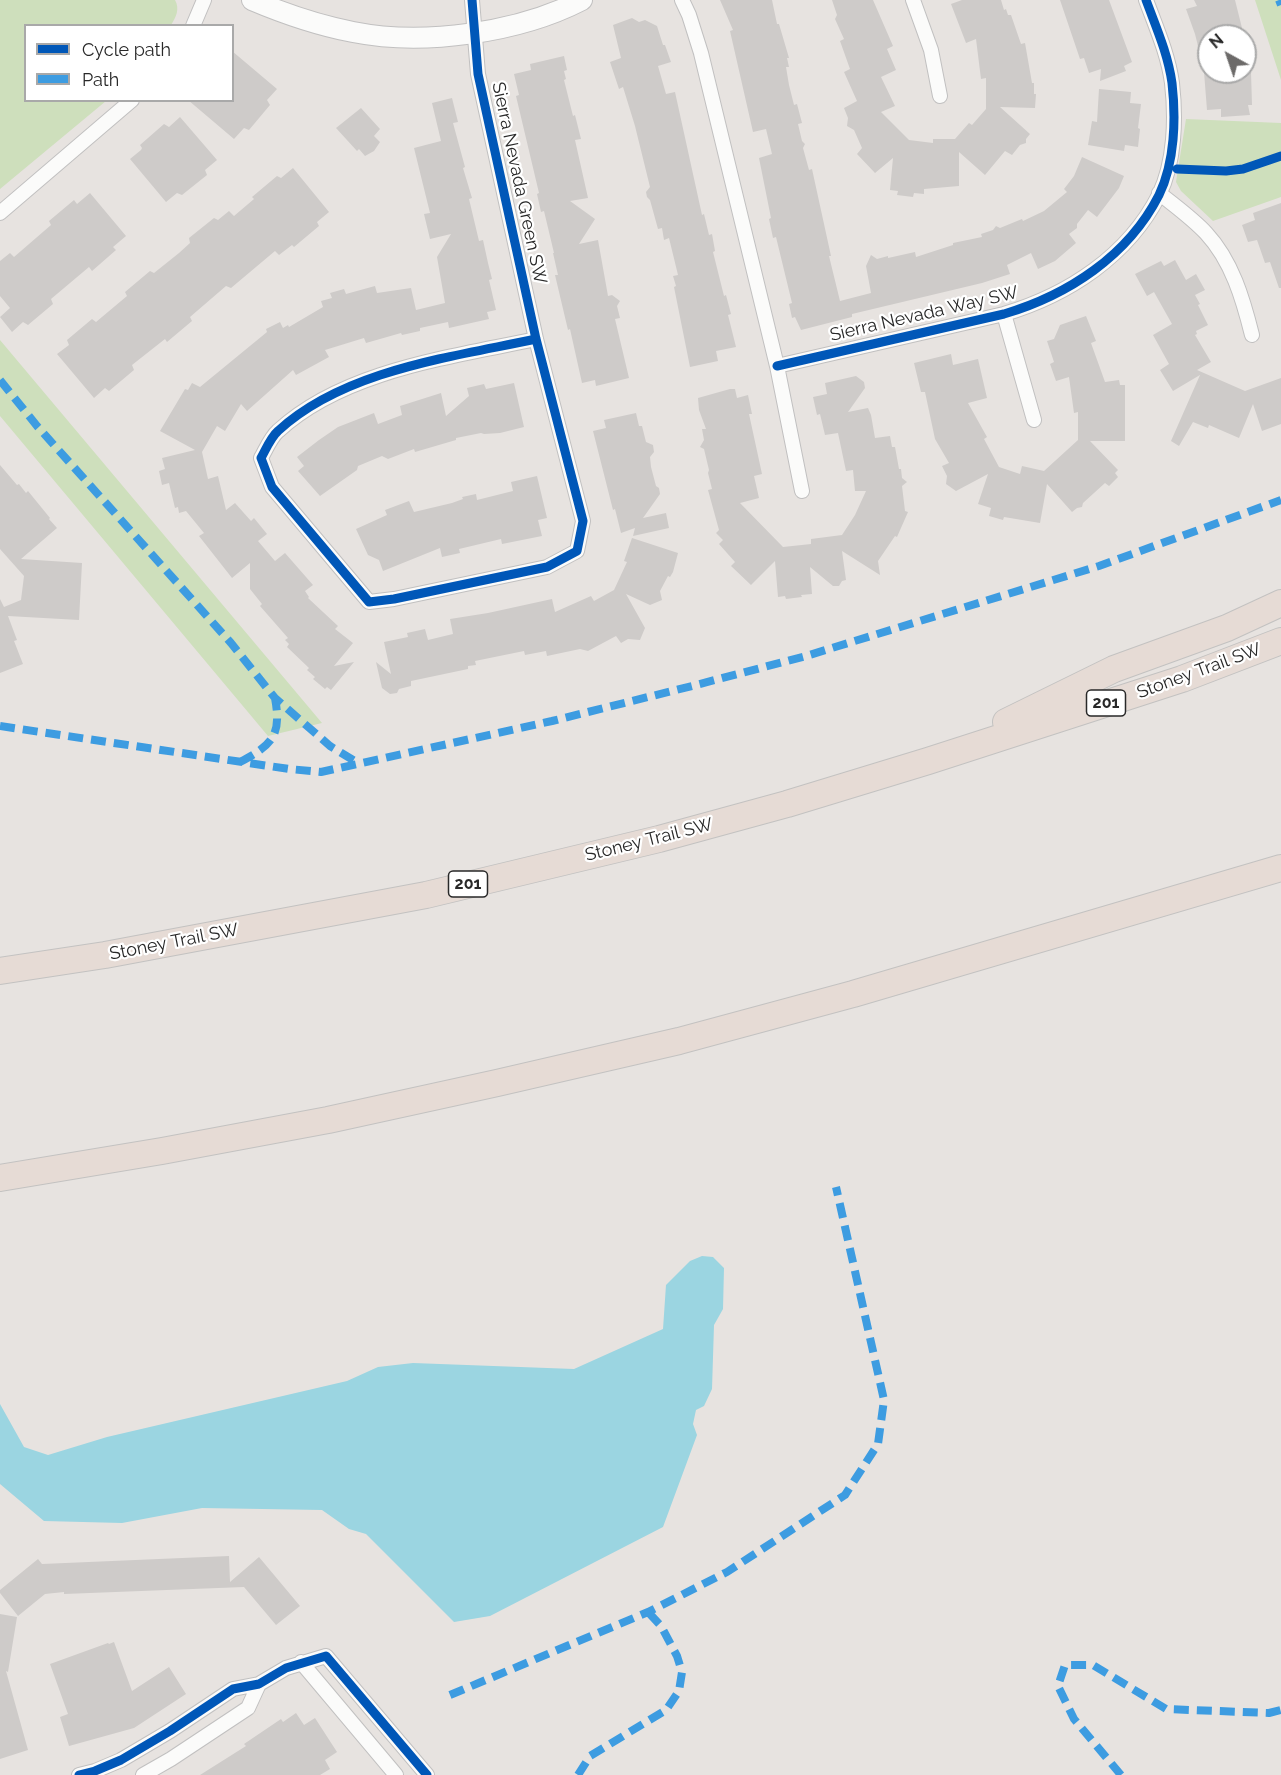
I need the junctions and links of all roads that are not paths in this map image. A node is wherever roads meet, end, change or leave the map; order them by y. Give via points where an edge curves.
1 (204, 0) edge
2 (252, 0) edge
3 (472, 0) edge
4 (582, 0) edge
5 (682, 0) edge
6 (913, 0) edge
7 (1146, 0) edge
8 (195, 24) edge
9 (476, 33) junction
10 (940, 96) dead end
11 (130, 102) edge
12 (1160, 193) junction
13 (0, 213) edge
14 (1004, 314) junction
15 (1252, 335) dead end
16 (536, 339) junction
17 (777, 366) junction
18 (1034, 420) dead end
19 (802, 491) dead end
20 (1281, 603) edge
21 (1281, 641) edge
22 (928, 761) junction
23 (1281, 868) edge
24 (1281, 879) edge
25 (1224, 885) junction
26 (0, 971) edge
27 (0, 1178) edge
28 (301, 1662) junction
29 (259, 1684) junction
30 (79, 1775) edge
31 (143, 1775) edge
32 (396, 1775) edge
33 (427, 1775) edge

1 - 8 street
2 - 9 street via 314,23 355,32 396,36
3 - 9 street, Sierra Nevada Green SW
4 - 9 street via 518,24
5 - 17 street via 701,53
6 - 10 street via 931,50
7 - 12 street, Sierra Nevada Way SW via 1167,57 1174,106 1171,149
9 - 16 street, Sierra Nevada Green SW via 478,74
11 - 13 street
12 - 14 street, Sierra Nevada Way SW via 1122,245 1090,273 1049,298
12 - 15 street via 1207,234 1229,267
14 - 17 street, Sierra Nevada Way SW
14 - 18 street
16 - 16 street, Sierra Nevada Green SW via 583,521 577,551 547,567 369,602 272,487 261,458 277,432 319,402 360,382 400,369
17 - 19 street
20 - 22 highway via 1227,628 1114,669
21 - 22 highway, Stoney Trail SW / 201 via 1182,679
22 - 26 highway, Stoney Trail SW / 201 via 659,839 426,895
23 - 25 highway
24 - 25 highway
25 - 27 highway via 853,994 668,1043 328,1120
28 - 29 street
28 - 32 street
28 - 33 street via 326,1656
29 - 30 street via 232,1689 129,1755
29 - 31 street via 248,1708

